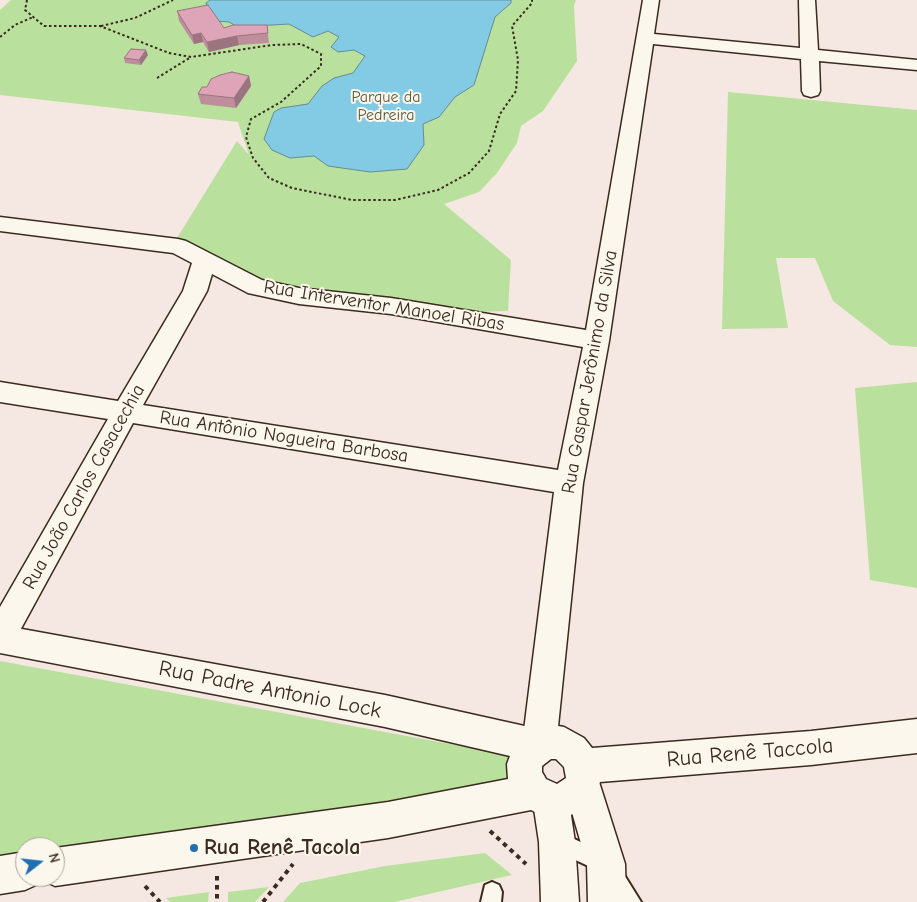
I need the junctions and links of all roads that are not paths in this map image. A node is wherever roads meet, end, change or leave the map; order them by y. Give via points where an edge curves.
1 (651, 0) edge
2 (807, 0) edge
3 (645, 38) junction
4 (810, 54) junction
5 (917, 65) edge
6 (812, 91) dead end
7 (0, 224) edge
8 (204, 260) junction
9 (597, 341) junction
10 (0, 392) edge
11 (126, 412) junction
12 (569, 483) junction
13 (0, 638) edge
14 (917, 736) edge
15 (539, 746) junction
16 (582, 776) junction
17 (542, 797) junction
18 (557, 842) junction
19 (606, 864) junction
20 (65, 866) edge
21 (15, 873) edge
22 (0, 875) edge
23 (560, 902) edge
24 (607, 902) edge
25 (632, 902) edge

1 - 3 street, Rua Gaspar Jerônimo da Silva
2 - 4 street
3 - 4 street
3 - 9 street, Rua Gaspar Jerônimo da Silva
4 - 5 street
4 - 6 street
7 - 8 street, Rua Interventor Manoel Ribas via 178,246
8 - 9 street, Rua Interventor Manoel Ribas via 256,287
8 - 11 street, Rua João Carlos Casacechia via 195,291
9 - 12 street, Rua Gaspar Jerônimo da Silva
10 - 11 street, Rua Antônio Nogueira Barbosa
11 - 12 street, Rua Antônio Nogueira Barbosa
11 - 13 street, Rua João Carlos Casacechia
12 - 15 street, Rua Gaspar Jerônimo da Silva
13 - 15 street, Rua Padre Antonio Lock via 385,711
14 - 16 street, Rua Renê Taccola
15 - 16 street via 553,742 564,744 579,758
15 - 17 street via 528,755 524,775
16 - 17 street via 577,793 570,799 560,802
16 - 19 street
17 - 18 street
17 - 20 street
18 - 19 lane
18 - 23 street
19 - 24 street
19 - 25 lane
21 - 22 street

